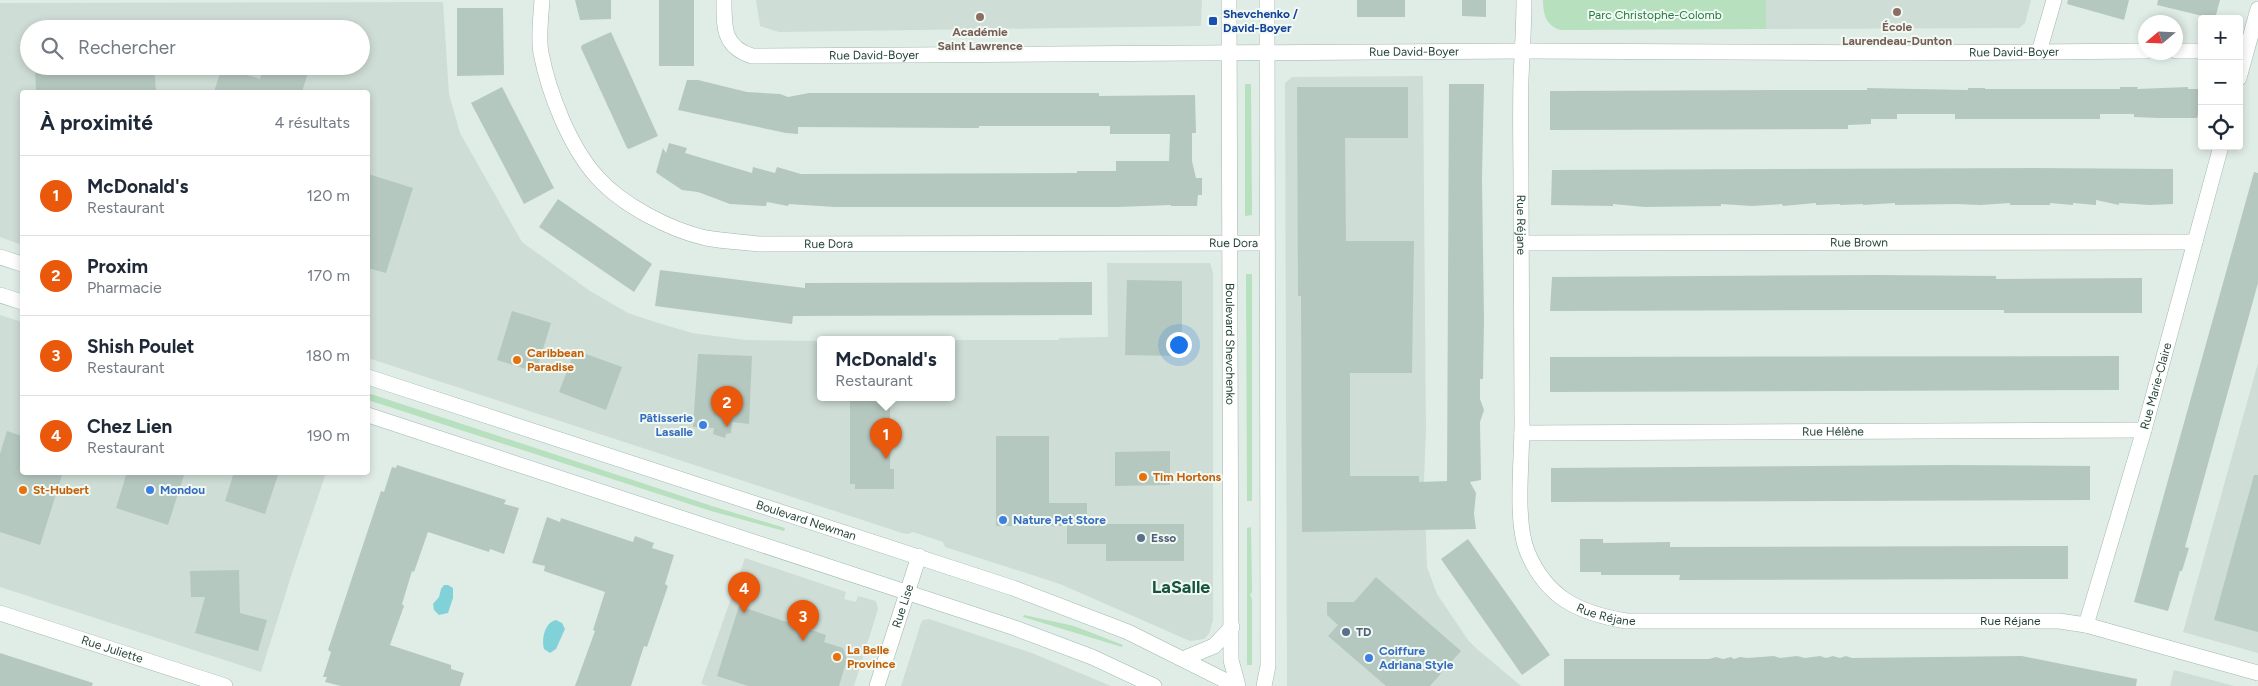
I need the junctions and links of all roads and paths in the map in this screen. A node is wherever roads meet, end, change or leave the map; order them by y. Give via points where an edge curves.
1 (542, 0) edge
2 (724, 0) edge
3 (1230, 0) edge
4 (1266, 0) edge
5 (1524, 0) edge
6 (2054, 0) edge
7 (2258, 9) edge
8 (1522, 51) junction
9 (2138, 51) edge
10 (2183, 51) edge
11 (2198, 51) edge
12 (2039, 52) junction
13 (1230, 54) junction
14 (1266, 54) junction
15 (2247, 57) edge
16 (2220, 150) edge
17 (2195, 242) junction
18 (1231, 243) junction
19 (1267, 243) junction
20 (1521, 244) junction
21 (0, 257) edge
22 (20, 263) edge
23 (0, 295) edge
24 (20, 301) edge
25 (370, 378) edge
26 (370, 416) edge
27 (2144, 430) junction
28 (1522, 433) junction
29 (919, 556) junction
30 (907, 593) junction
31 (0, 614) edge
32 (2086, 625) junction
33 (1232, 627) junction
34 (1183, 659) junction
35 (2258, 673) edge
36 (224, 686) edge
37 (877, 686) edge
38 (1154, 686) edge
39 (1237, 686) edge
40 (1264, 686) edge

1 - 18 street, Rue Dora via 541,52 572,142 598,178 630,204 669,225 705,238 759,244
2 - 13 street, Rue David-Boyer via 727,37 738,52 752,56
3 - 13 street, Boulevard Shevchenko
4 - 14 street
5 - 8 street, Rue Réjane
6 - 12 street
7 - 15 street
8 - 12 street, Rue David-Boyer
8 - 14 street, Rue David-Boyer
8 - 20 street, Rue Réjane
9 - 12 street, Rue David-Boyer
10 - 11 street
13 - 14 street, Rue David-Boyer
13 - 18 street, Boulevard Shevchenko
14 - 19 street
16 - 17 street, Rue Marie-Claire
17 - 20 street, Rue Brown
17 - 27 street, Rue Marie-Claire
18 - 19 street, Rue Dora
18 - 33 street, Boulevard Shevchenko
19 - 40 street via 1268,666
20 - 28 street, Rue Réjane
21 - 22 street
23 - 24 street
25 - 29 street, Boulevard Newman
26 - 30 street
27 - 28 street, Rue Hélène
27 - 32 street, Rue Marie-Claire
28 - 32 street, Rue Réjane via 1520,517 1526,550 1541,577 1556,594 1577,608 1598,616 1626,621 2059,621
29 - 30 street, Rue Lise
29 - 34 street, Boulevard Newman via 1092,617
30 - 37 street, Rue Lise
30 - 38 street via 1033,634
31 - 36 street, Rue Juliette
32 - 35 street, Rue Réjane
33 - 34 street via 1214,646
33 - 39 street, Boulevard Shevchenko via 1232,660
34 - 39 street, Boulevard Newman

